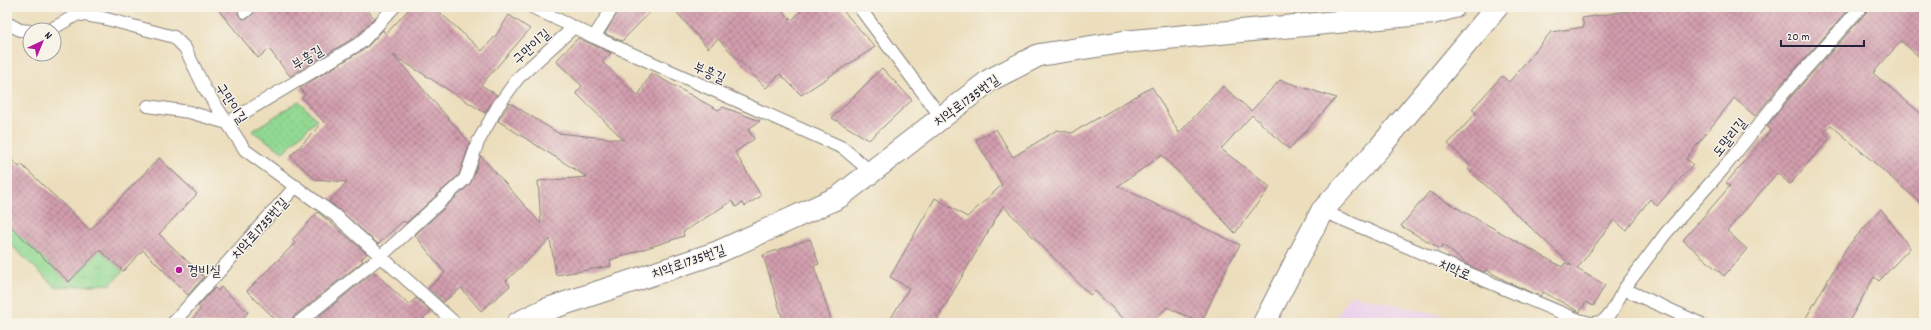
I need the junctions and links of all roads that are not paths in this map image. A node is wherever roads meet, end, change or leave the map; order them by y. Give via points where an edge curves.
1 (394, 7) edge
2 (532, 7) edge
3 (613, 7) edge
4 (858, 7) edge
5 (1384, 7) edge
6 (1454, 7) edge
7 (1497, 7) edge
8 (1861, 7) edge
9 (1346, 21) junction
10 (62, 23) edge
11 (7, 24) edge
12 (574, 27) junction
13 (22, 30) edge
14 (594, 38) junction
15 (148, 106) dead end
16 (941, 117) junction
17 (227, 123) junction
18 (870, 171) junction
19 (296, 186) junction
20 (1322, 211) junction
21 (380, 257) junction
22 (1624, 289) junction
23 (173, 323) edge
24 (298, 323) edge
25 (455, 323) edge
26 (518, 323) edge
27 (1264, 323) edge
28 (1590, 323) edge
29 (1594, 323) edge
30 (1699, 323) edge

1 - 17 lane, 부흥길 via 362,42
2 - 12 lane, 부흥길
3 - 14 lane
4 - 16 lane
5 - 9 lane
6 - 9 street, 치악로1735번길 via 1433,13
7 - 20 street via 1380,147
8 - 22 lane, 도말리길 via 1666,232
9 - 16 street, 치악로1735번길 via 1124,42 1039,55 990,80
10 - 17 lane, 구만이길 via 78,14 174,37 185,48 205,89
11 - 13 lane
12 - 14 lane, 부흥길
12 - 21 lane, 구만이길 via 518,78 498,106 478,142 465,179
14 - 18 lane, 부흥길 via 843,148
15 - 17 lane via 189,112
16 - 18 street, 치악로1735번길
17 - 19 lane, 구만이길 via 245,150
18 - 26 street, 치악로1735번길 via 839,197 716,253 545,310
19 - 21 lane, 구만이길 via 336,216
19 - 23 lane, 치악로1735번길
20 - 27 street
20 - 28 lane, 치악로
21 - 24 lane, 구만이길
21 - 25 lane
22 - 29 lane via 1611,313 1602,322
22 - 30 lane

